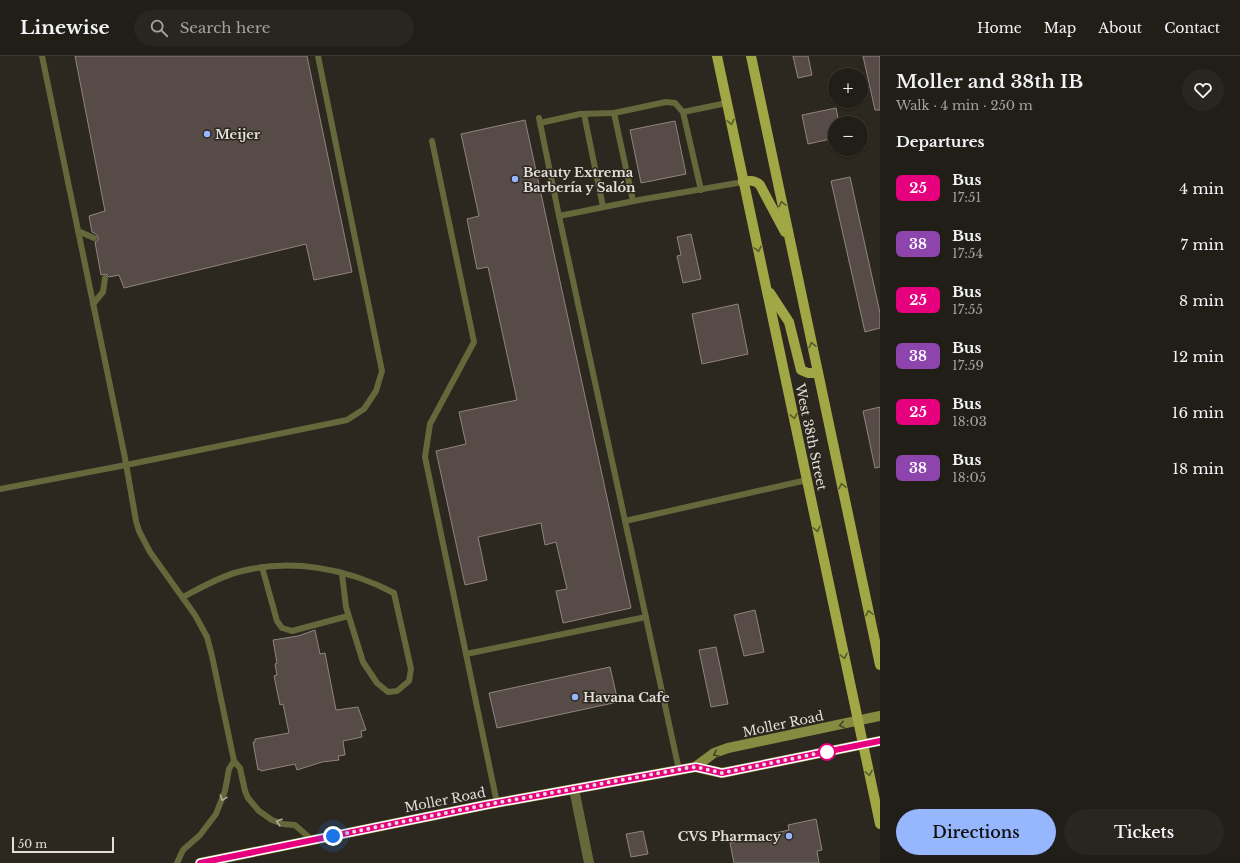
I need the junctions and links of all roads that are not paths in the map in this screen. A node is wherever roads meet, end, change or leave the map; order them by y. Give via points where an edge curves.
1 (42, 56) edge
2 (318, 56) edge
3 (717, 56) edge
4 (751, 56) edge
5 (727, 103) junction
6 (683, 112) junction
7 (614, 113) junction
8 (584, 114) junction
9 (432, 141) dead end
10 (743, 182) junction
11 (701, 190) junction
12 (633, 201) junction
13 (603, 207) junction
14 (559, 216) junction
15 (78, 231) junction
16 (94, 238) dead end
17 (791, 242) junction
18 (105, 278) dead end
19 (766, 288) junction
20 (93, 304) junction
21 (818, 373) junction
22 (126, 465) junction
23 (807, 480) junction
24 (0, 489) edge
25 (625, 520) junction
26 (262, 567) junction
27 (342, 574) junction
28 (182, 597) junction
29 (348, 616) junction
30 (646, 617) junction
31 (466, 654) junction
32 (880, 665) edge
33 (880, 716) edge
34 (858, 721) junction
35 (880, 741) edge
36 (863, 744) junction
37 (234, 761) junction
38 (696, 767) junction
39 (679, 770) junction
40 (574, 789) junction
41 (497, 803) junction
42 (880, 824) edge
43 (312, 840) junction
44 (177, 863) edge
45 (200, 863) edge
46 (589, 863) edge

1 - 15 lane
2 - 22 lane via 382,371 376,391 364,409 347,420
3 - 5 main road, West 38th Street
17 -> 4 main road, West 38th Street
5 - 6 lane
5 -> 10 main road, West 38th Street
6 - 7 lane via 675,103 666,102
6 - 11 lane
7 - 8 lane
7 - 12 lane
8 - 13 lane
8 - 14 lane via 540,121
9 - 31 lane via 474,342 430,424 425,457
10 - 11 lane
10 - 17 main road via 752,180 760,185
10 -> 19 main road, West 38th Street
11 - 12 lane
12 - 13 lane
13 - 14 lane
14 - 25 lane
15 - 16 lane
15 - 20 lane
21 -> 17 main road, West 38th Street
18 - 20 lane via 103,292
19 - 21 main road via 789,322 801,370
19 -> 23 main road, West 38th Street
20 - 22 lane
32 -> 21 main road, West 38th Street
22 - 24 lane
22 - 28 lane via 139,531 150,552
23 - 25 lane
23 -> 34 main road, West 38th Street
25 - 30 lane
26 - 27 lane via 285,565 326,569
26 - 28 lane via 237,572
26 - 29 lane via 277,621 282,628 292,631
27 - 29 lane
27 - 29 lane via 377,584 394,594 411,669 409,681 397,691 388,692 377,683 363,662
28 - 37 lane via 202,627 210,646
30 - 31 lane
30 - 39 lane
31 - 41 lane
33 - 34 main road, Moller Road
34 - 36 main road, West 38th Street
34 -> 38 main road, Moller Road via 728,748 714,753
35 - 36 main road, Moller Road
36 - 38 main road, Moller Road via 722,773
36 -> 42 main road, West 38th Street
43 -> 37 lane via 295,825 283,824 259,812 248,798 240,768
37 -> 44 lane via 229,769 225,791 216,814 200,835 183,850
38 - 39 main road, Moller Road
39 - 40 main road, Moller Road
40 - 41 main road, Moller Road
40 - 46 street
41 - 43 main road, Moller Road
43 - 45 main road, Moller Road

